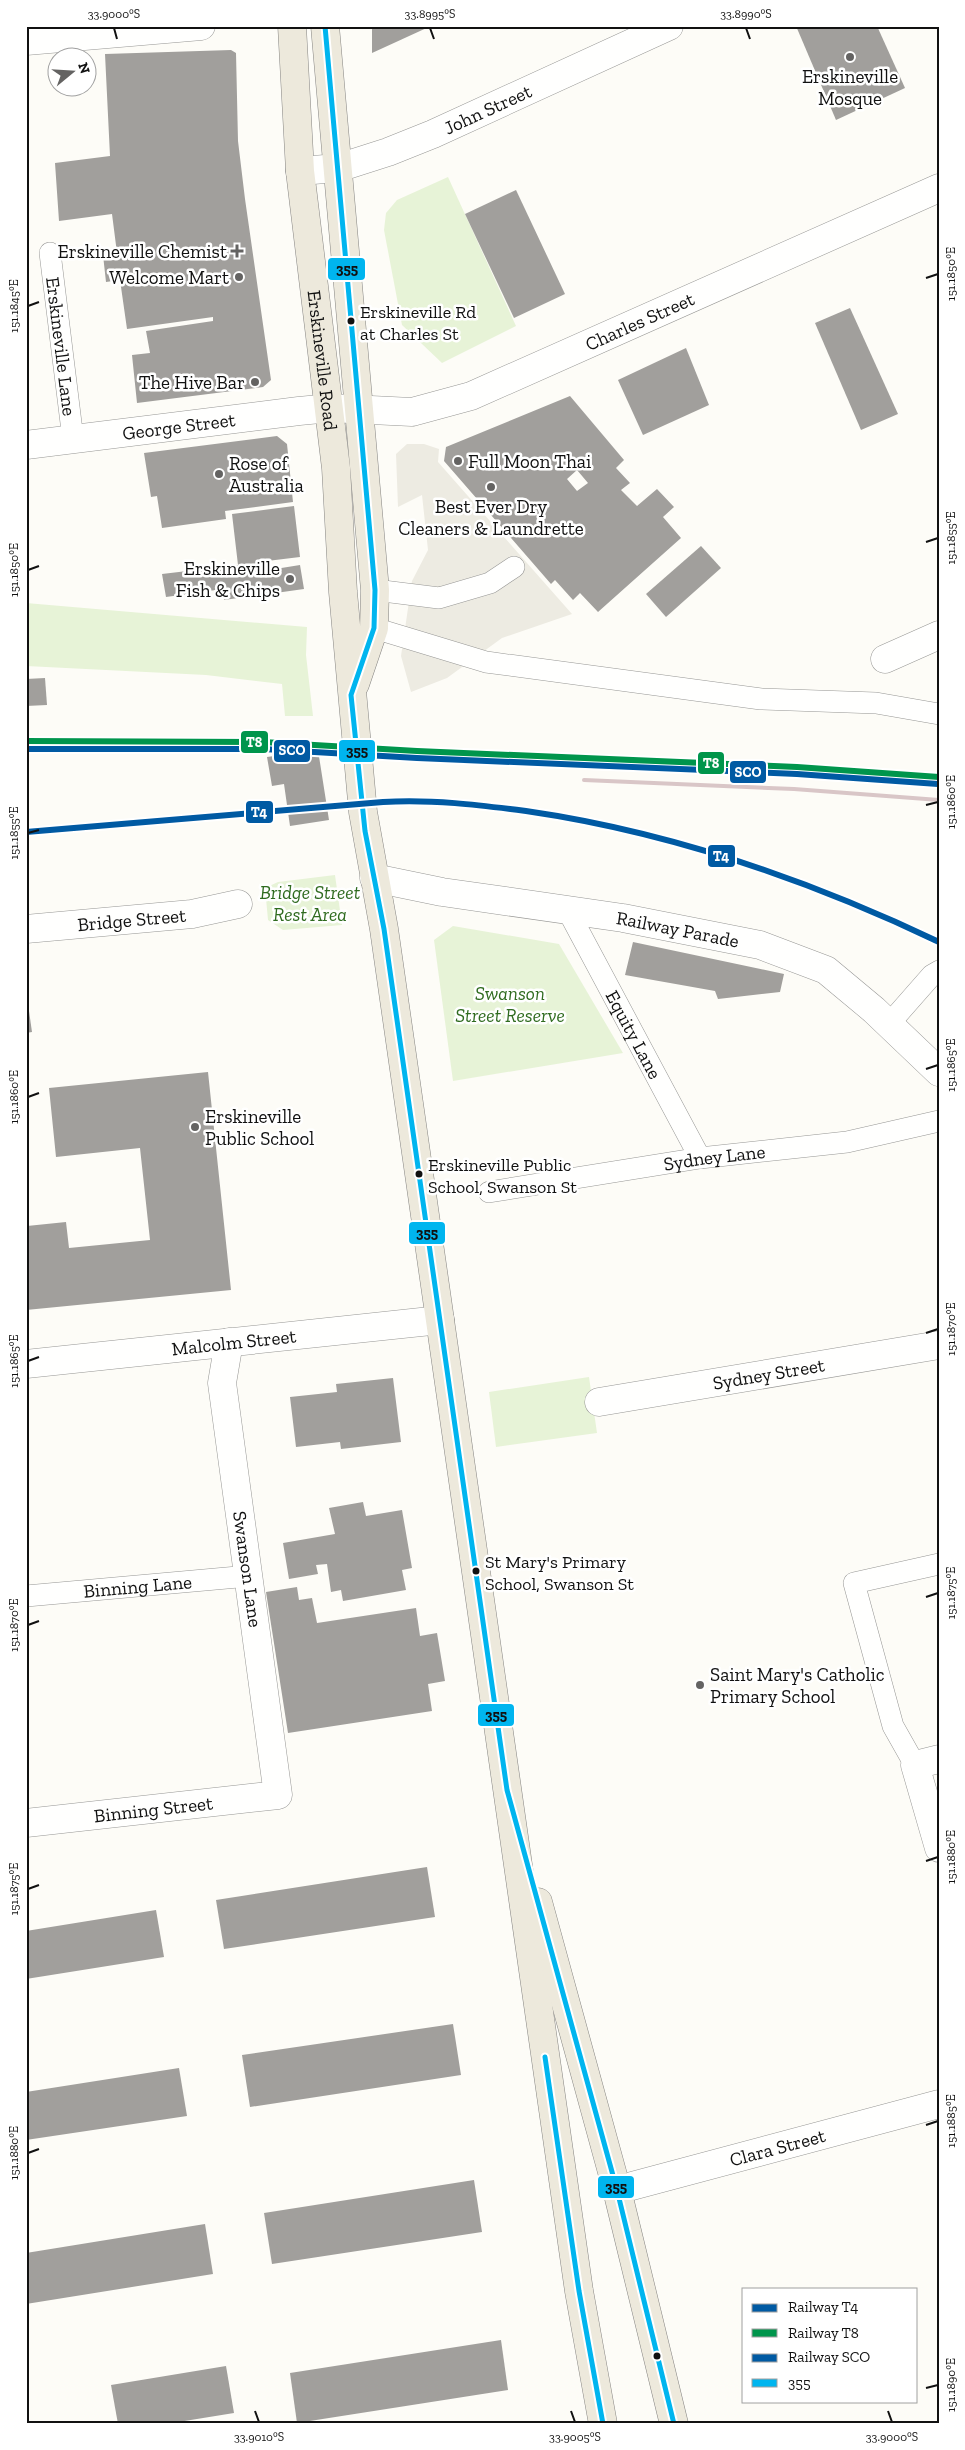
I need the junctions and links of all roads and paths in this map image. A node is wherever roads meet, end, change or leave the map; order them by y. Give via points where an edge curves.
1 (201, 26) edge
2 (292, 26) edge
3 (325, 26) edge
4 (669, 26) edge
5 (26, 41) edge
6 (338, 168) junction
7 (300, 172) junction
8 (939, 188) edge
9 (50, 253) dead end
10 (330, 408) junction
11 (358, 409) junction
12 (73, 439) junction
13 (26, 445) edge
14 (514, 567) dead end
15 (375, 590) junction
16 (374, 628) junction
17 (939, 635) edge
18 (885, 659) dead end
19 (351, 695) junction
20 (939, 714) edge
21 (374, 878) junction
22 (238, 904) dead end
23 (568, 912) junction
24 (26, 929) edge
25 (939, 970) edge
26 (889, 1024) junction
27 (939, 1072) edge
28 (939, 1122) edge
29 (700, 1158) junction
30 (489, 1192) dead end
31 (440, 1320) junction
32 (229, 1342) junction
33 (939, 1345) edge
34 (26, 1364) edge
35 (600, 1402) dead end
36 (939, 1564) edge
37 (249, 1576) junction
38 (26, 1596) edge
39 (927, 1762) edge
40 (507, 1790) junction
41 (278, 1795) joint
42 (26, 1823) edge
43 (939, 1848) edge
44 (939, 2104) edge
45 (617, 2190) junction
46 (596, 2394) junction
47 (588, 2424) edge
48 (603, 2424) edge
49 (674, 2424) edge

1 - 5 street
2 - 7 main road, Erskineville Road
3 - 6 main road, Erskineville Road
4 - 6 street, John Street via 433,134
6 - 7 street, John Street
6 - 11 main road, Erskineville Road
7 - 10 main road, Erskineville Road
8 - 11 street, Charles Street via 471,396 412,412
9 - 12 lane, Erskineville Lane
10 - 11 street, Charles Street
10 - 12 street, George Street
10 - 19 main road, Erskineville Road
11 - 15 main road, Erskineville Road
12 - 13 street, George Street
14 - 15 lane via 490,583 439,598
15 - 16 main road, Erskineville Road
16 - 19 main road, Erskineville Road
16 - 20 lane via 486,662 761,699 876,703
17 - 18 street
19 - 21 main road, Erskineville Road via 364,820
21 - 23 street, Railway Parade
21 - 31 main road, Erskineville Road
22 - 24 street, Bridge Street via 192,914
23 - 26 street, Railway Parade via 623,918 760,945 826,970
23 - 29 lane, Equity Lane
25 - 26 lane
26 - 27 street, Railway Parade
28 - 29 lane, Sydney Lane via 846,1142
29 - 30 lane, Sydney Lane
31 - 32 street, Malcolm Street
31 - 40 main road, Erskineville Road
32 - 34 street, Malcolm Street
32 - 37 street, Swanson Lane via 222,1383
33 - 35 street, Sydney Street
36 - 39 lane via 854,1583 893,1726
37 - 38 lane, Binning Lane
37 - 41 street, Swanson Lane
39 - 43 street
40 - 45 main road
40 - 46 main road
41 - 42 street, Binning Street
44 - 45 street, Clara Street
45 - 49 main road
46 - 47 street
46 - 48 main road

